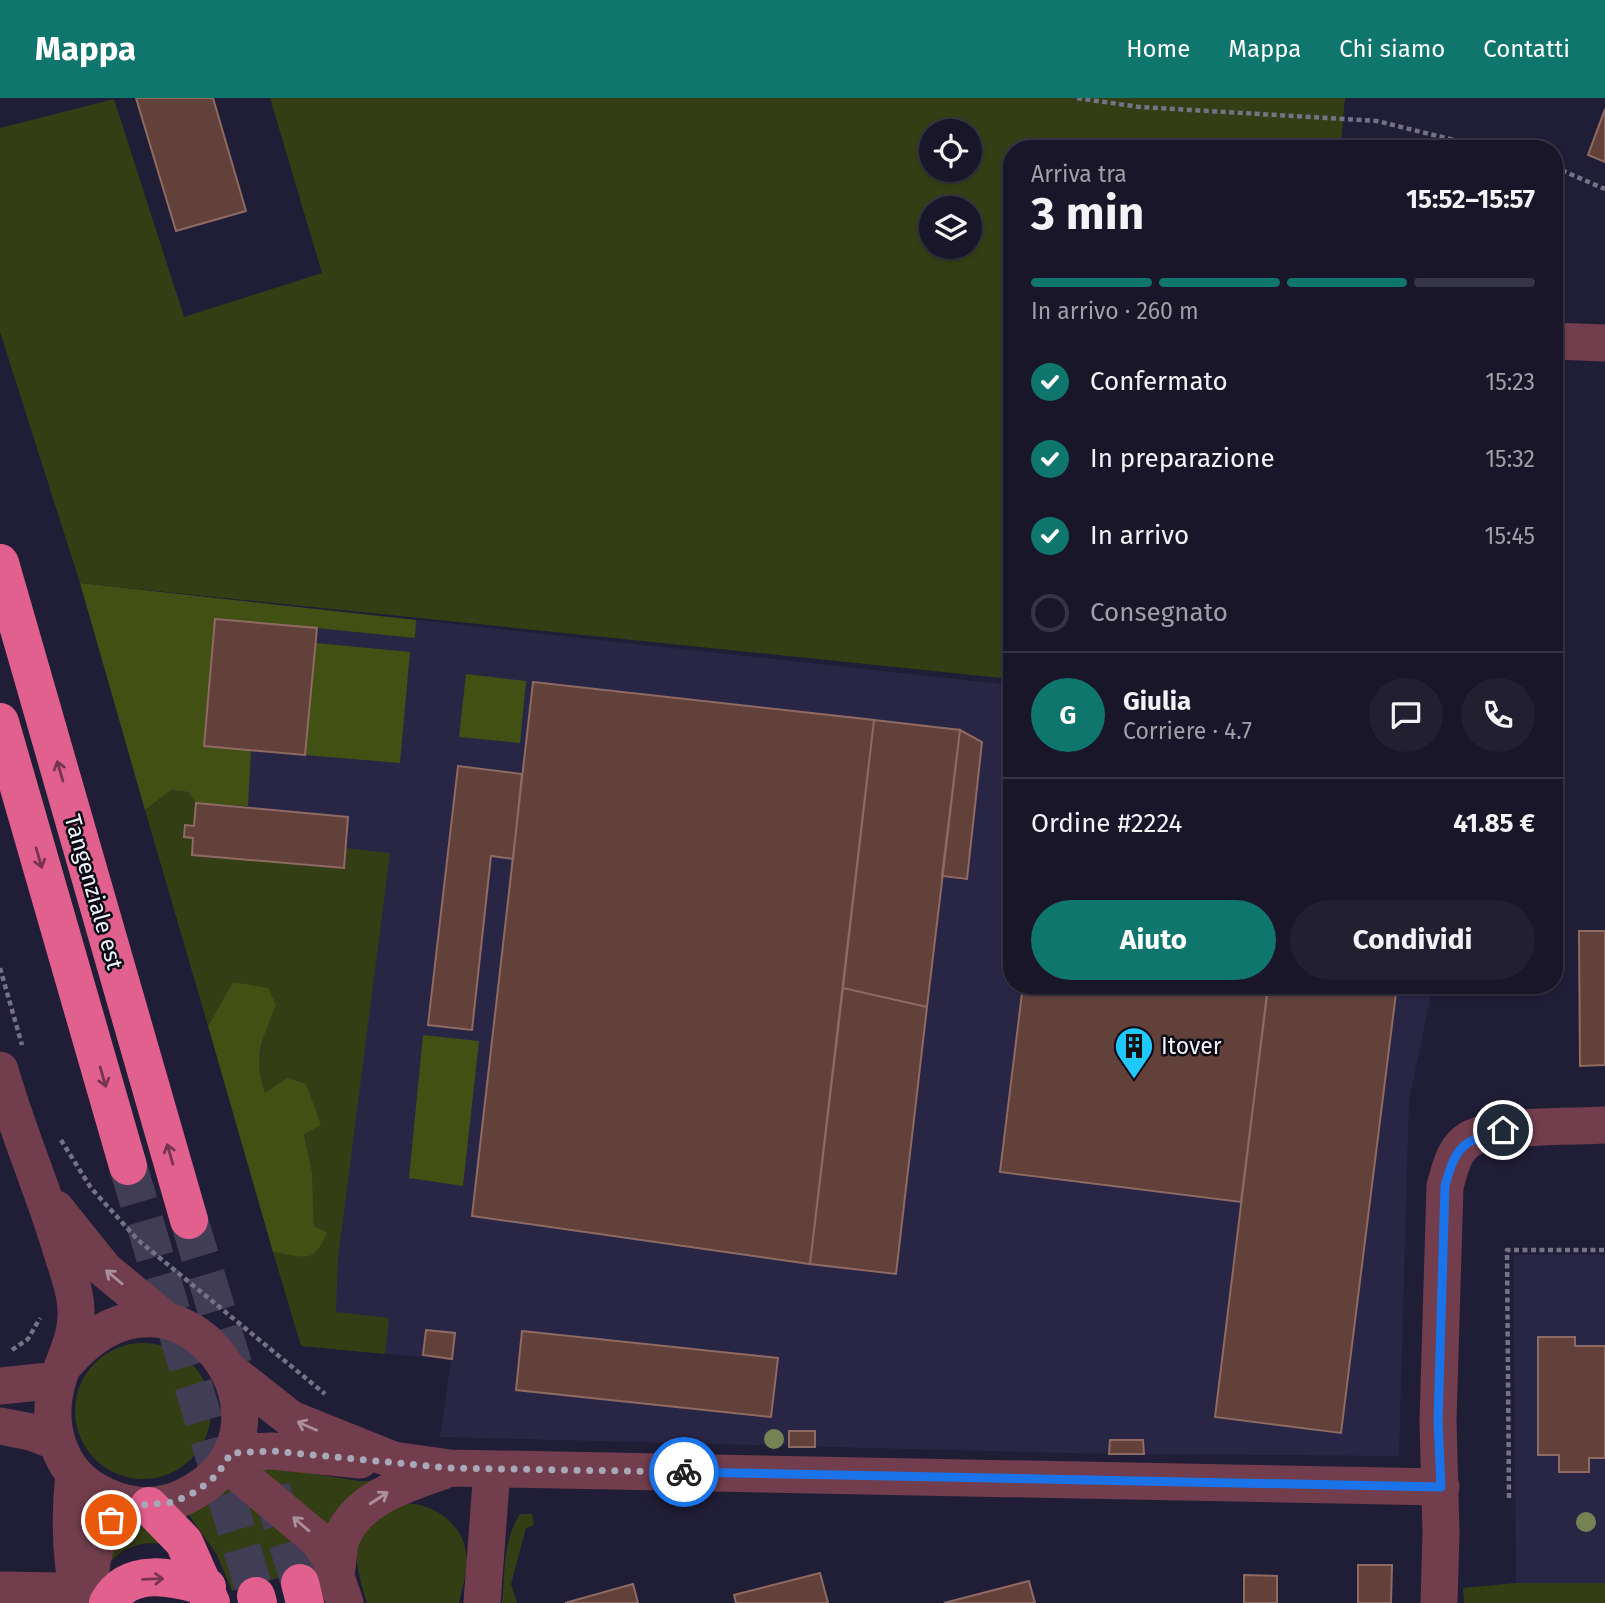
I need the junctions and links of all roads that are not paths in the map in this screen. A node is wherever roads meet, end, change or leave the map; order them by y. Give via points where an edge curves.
1 (1563, 341) edge
2 (1605, 343) edge
3 (0, 563) edge
4 (0, 722) edge
5 (12, 1061) edge
6 (1605, 1125) edge
7 (128, 1166) tunnel mouth
8 (44, 1195) junction
9 (189, 1220) tunnel mouth
10 (167, 1321) junction
11 (62, 1371) junction
12 (230, 1371) junction
13 (0, 1386) edge
14 (0, 1426) edge
15 (65, 1457) junction
16 (228, 1458) junction
17 (393, 1460) junction
18 (450, 1468) junction
19 (492, 1469) junction
20 (1441, 1487) junction
21 (141, 1506) junction
22 (341, 1589) edge
23 (0, 1590) edge
24 (209, 1595) edge
25 (89, 1599) edge
26 (482, 1603) edge
27 (1439, 1603) edge

1 - 2 street
9 -> 3 highway, Tangenziale est
4 -> 7 highway, Tangenziale est
5 - 8 street
6 - 20 street via 1503,1130 1469,1139 1454,1156 1445,1186 1438,1421
10 -> 8 street via 105,1270
8 - 11 street via 77,1311 75,1337
10 - 11 street via 138,1319 110,1326 85,1341
10 - 12 street via 193,1331 215,1348
11 - 13 street
11 - 15 street via 53,1400
12 - 16 street via 239,1398 239,1426
17 -> 12 street via 291,1419
14 - 15 street via 31,1432
15 - 21 street via 91,1489 111,1500
15 - 25 street via 71,1566
16 - 17 street via 272,1451 349,1461
16 - 21 street via 197,1491 174,1502
22 -> 16 street via 317,1539
17 - 18 street
18 - 19 street
22 -> 18 street via 341,1542 361,1510 393,1489
19 - 20 street
19 - 26 street
20 - 27 street
21 - 24 highway via 184,1542
21 - 25 street via 111,1520 99,1538 92,1558
23 - 25 street via 61,1591
25 -> 24 highway via 115,1592 132,1580 156,1577

